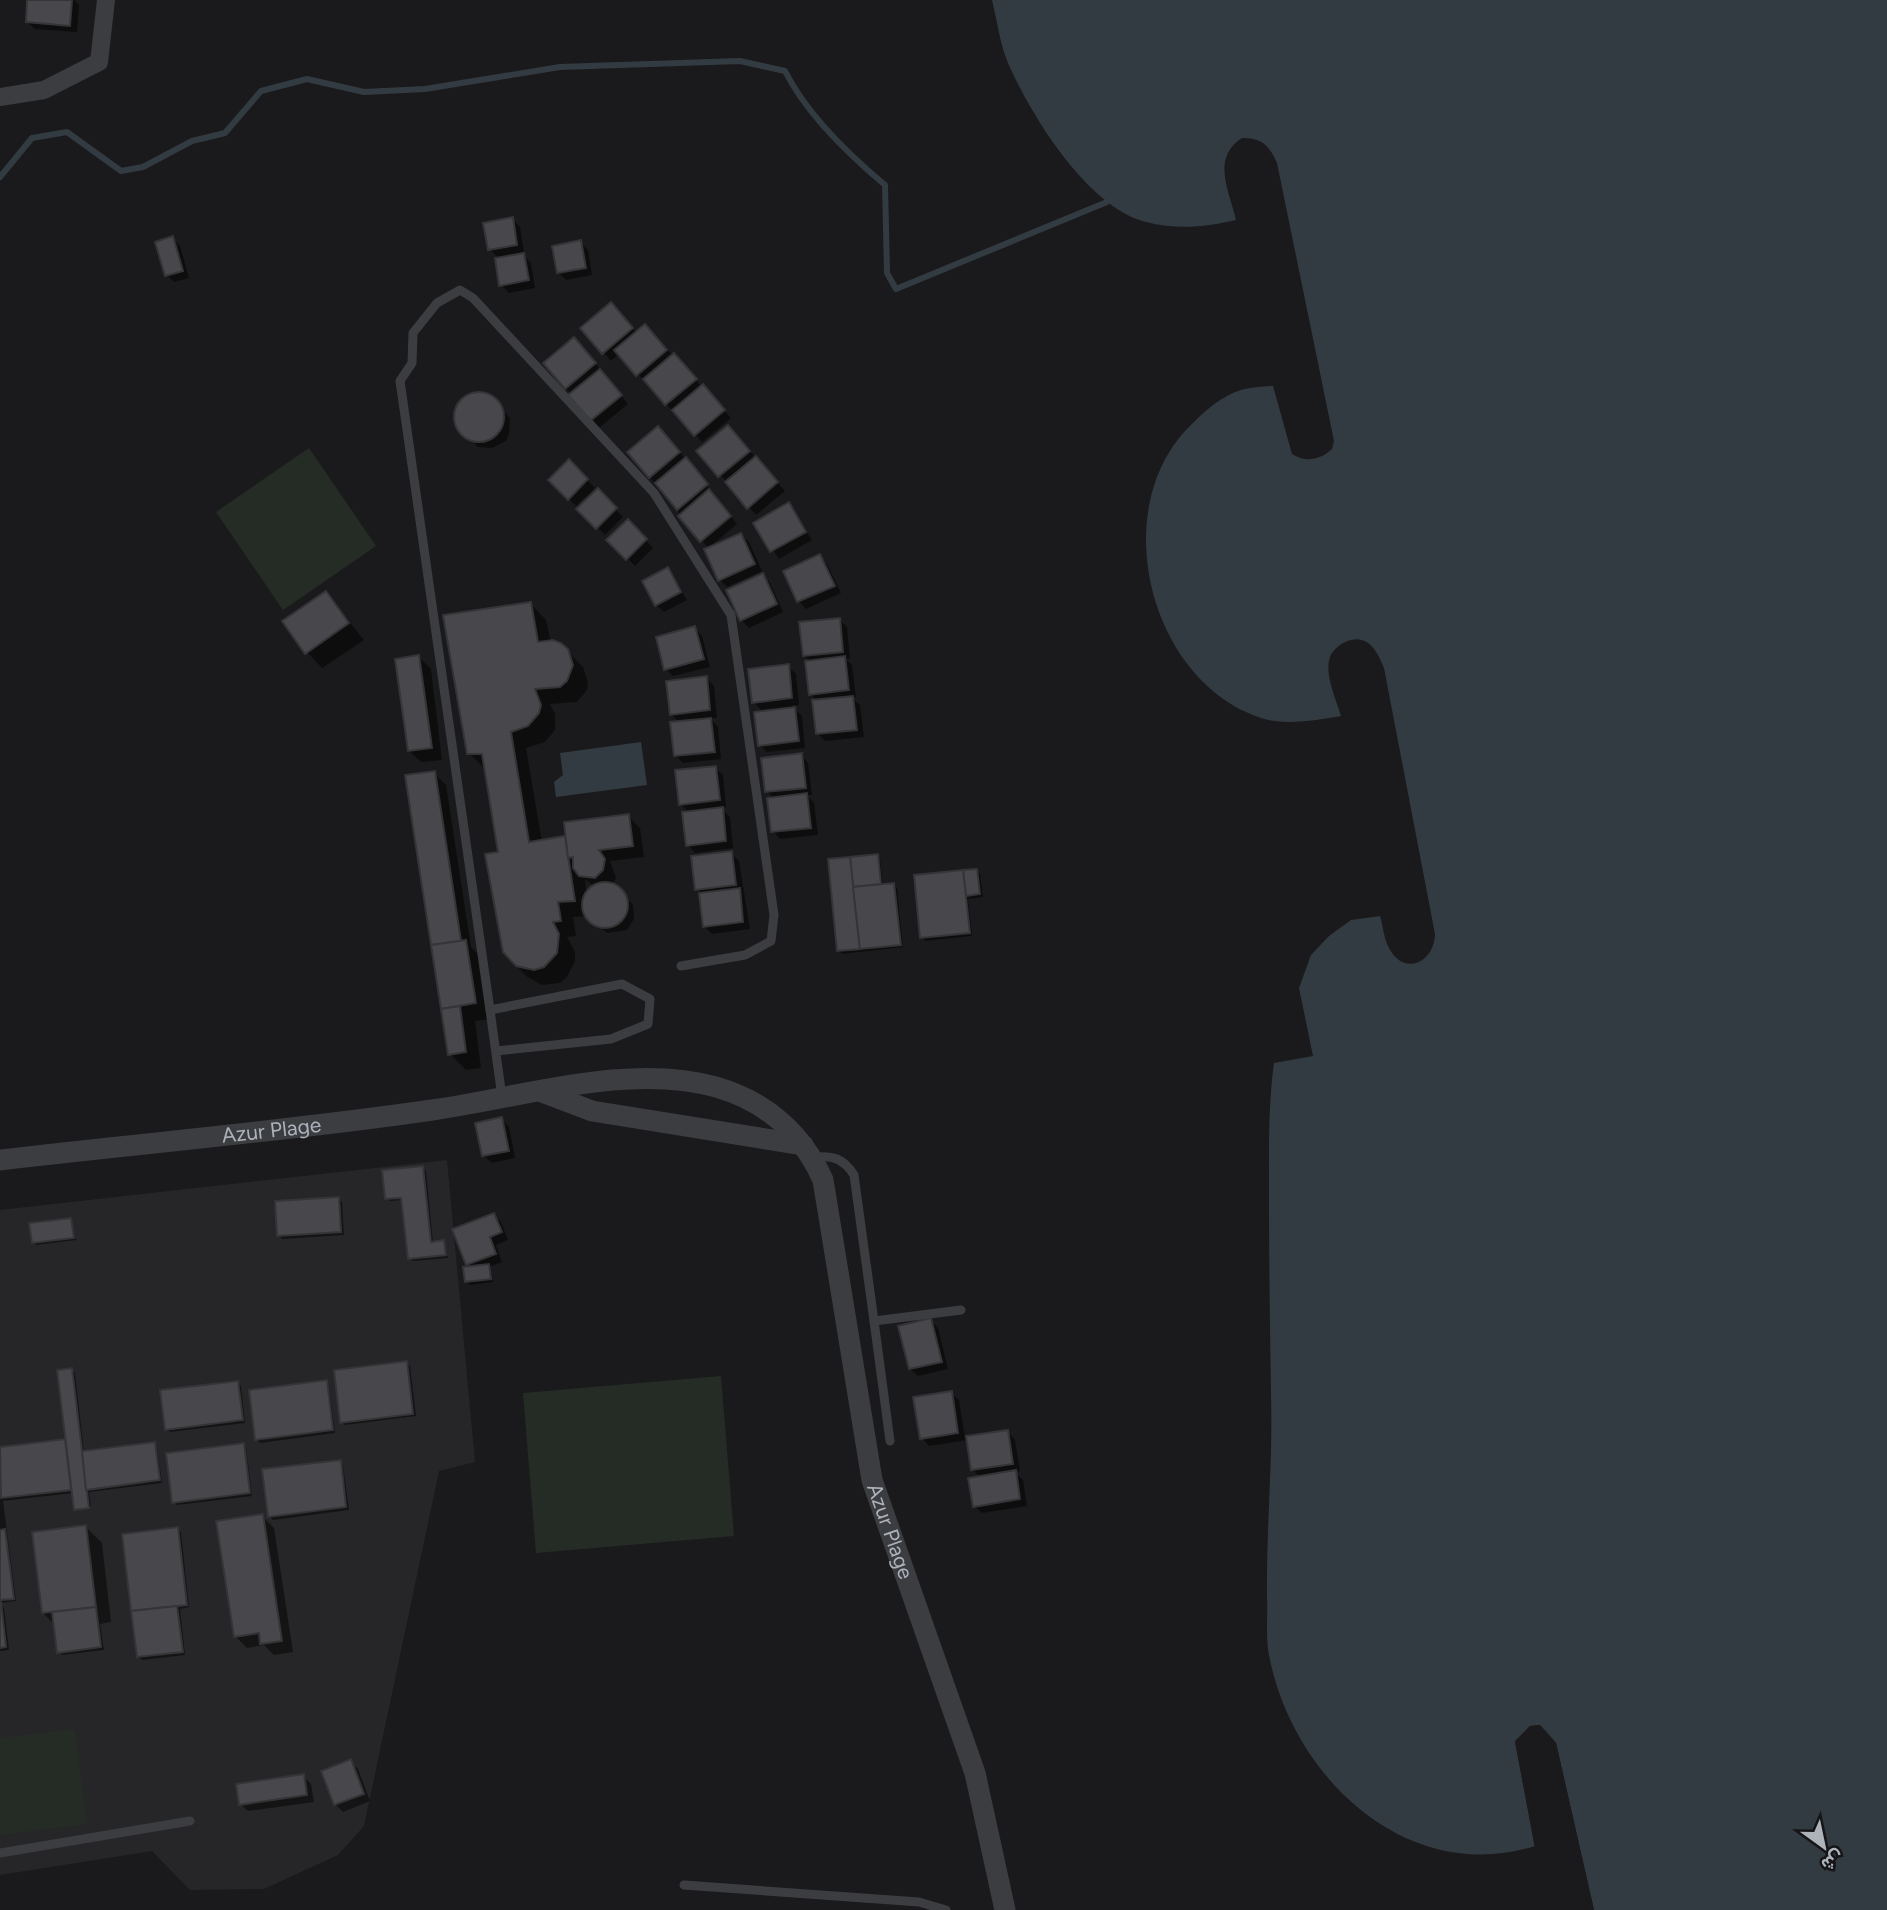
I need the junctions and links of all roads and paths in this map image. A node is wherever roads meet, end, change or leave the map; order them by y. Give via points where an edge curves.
1 (106, 0) edge
2 (0, 97) edge
3 (681, 966) dead end
4 (490, 1010) junction
5 (496, 1051) junction
6 (542, 1092) junction
7 (503, 1098) junction
8 (808, 1152) junction
9 (0, 1160) edge
10 (961, 1310) dead end
11 (874, 1321) junction
12 (890, 1441) dead end
13 (190, 1821) dead end
14 (0, 1853) edge
15 (684, 1885) dead end
16 (946, 1910) edge
17 (1005, 1910) edge

1 - 2 street via 99,62 44,90
3 - 4 lane via 746,956 771,941 774,915 731,615 654,493 460,290 437,303 413,333 412,363 400,382
4 - 5 lane
4 - 5 lane via 622,985 650,999 648,1024 611,1039
5 - 7 lane
6 - 7 street, Azur Plage
6 - 8 street, Azur Plage via 592,1111
6 - 8 street, Azur Plage via 621,1079 714,1086 750,1098 779,1117
7 - 9 street, Azur Plage
8 - 11 lane via 843,1161 854,1175
8 - 17 street, Azur Plage via 826,1194 872,1480 975,1773
10 - 11 lane
11 - 12 lane
13 - 14 lane
15 - 16 lane via 919,1902

